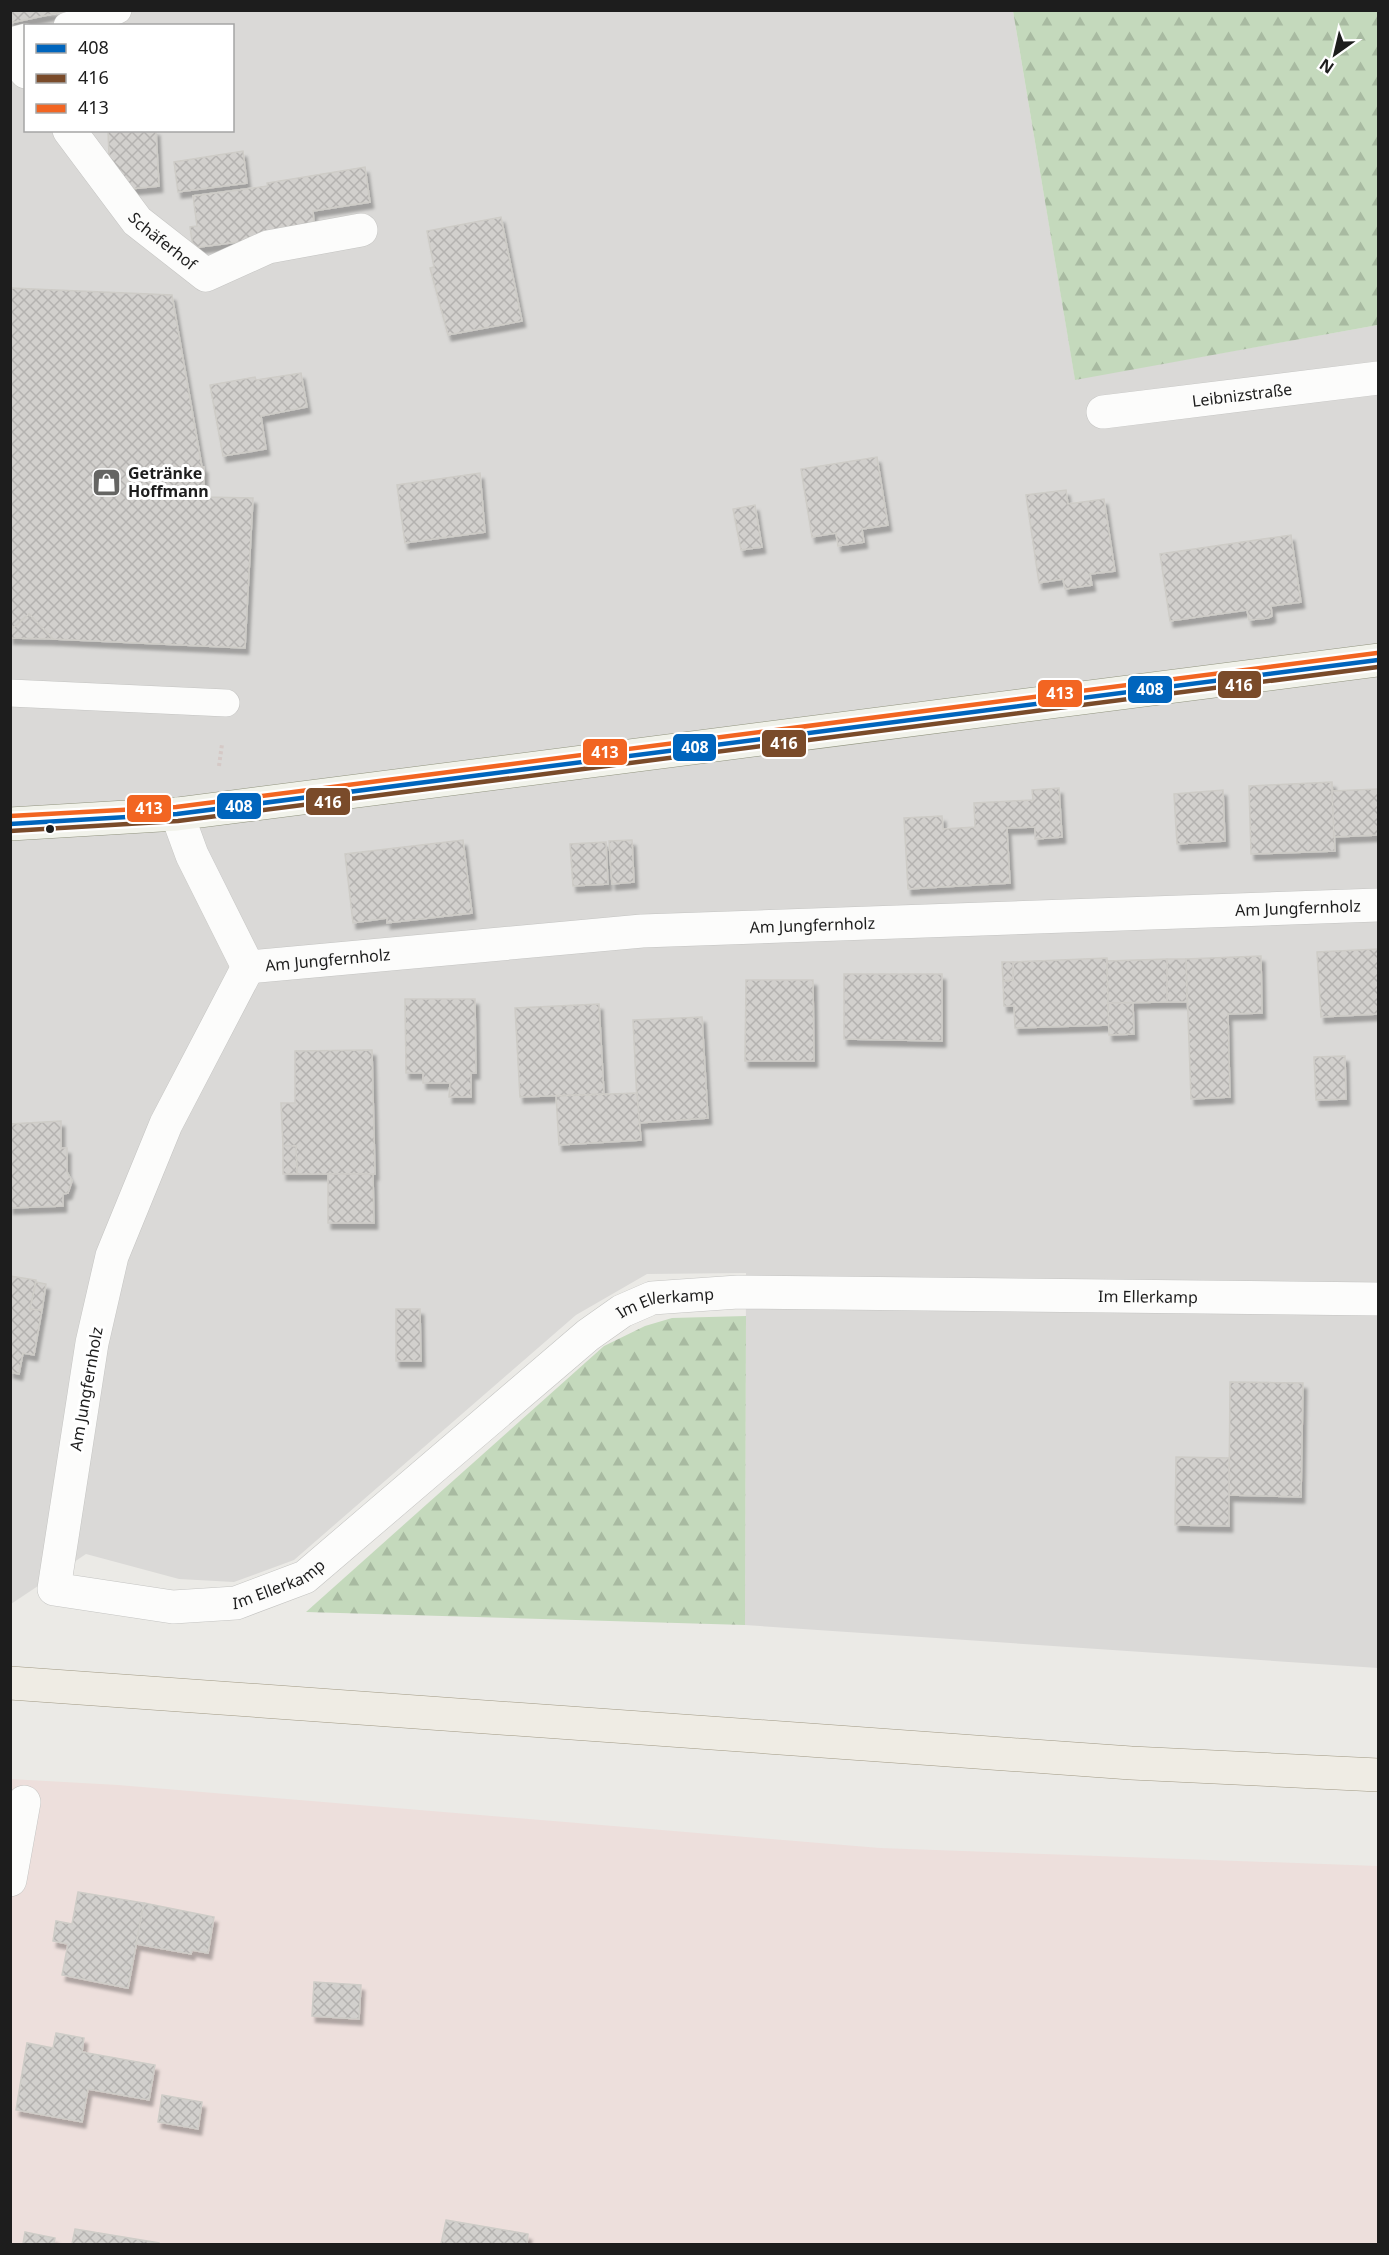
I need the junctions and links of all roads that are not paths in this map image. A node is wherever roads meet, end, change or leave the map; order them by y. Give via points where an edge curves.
1 (118, 10) edge
2 (74, 24) edge
3 (10, 51) edge
4 (24, 69) edge
5 (70, 132) edge
6 (361, 230) dead end
7 (1378, 378) edge
8 (1103, 412) dead end
9 (1378, 660) edge
10 (10, 693) edge
11 (226, 703) road end
12 (177, 814) junction
13 (10, 824) edge
14 (1378, 905) edge
15 (248, 967) junction
16 (1378, 1299) edge
17 (54, 1589) joint
18 (10, 1683) edge
19 (1378, 1775) edge
20 (24, 1802) dead end
21 (10, 1880) edge

1 - 2 lane
3 - 4 street
5 - 6 street, Schäferhof via 137,221 206,275 268,247
7 - 8 street, Leibnizstraße
9 - 12 street
10 - 11 lane
12 - 13 street
12 - 15 street, Am Jungfernholz via 192,855
14 - 15 street, Am Jungfernholz via 642,931
15 - 17 street, Am Jungfernholz via 166,1124 112,1256 92,1343
16 - 17 street, Im Ellerkamp via 738,1292 652,1298 622,1311 588,1335 305,1577 236,1603 173,1607
18 - 19 main road via 1107,1761
20 - 21 street

